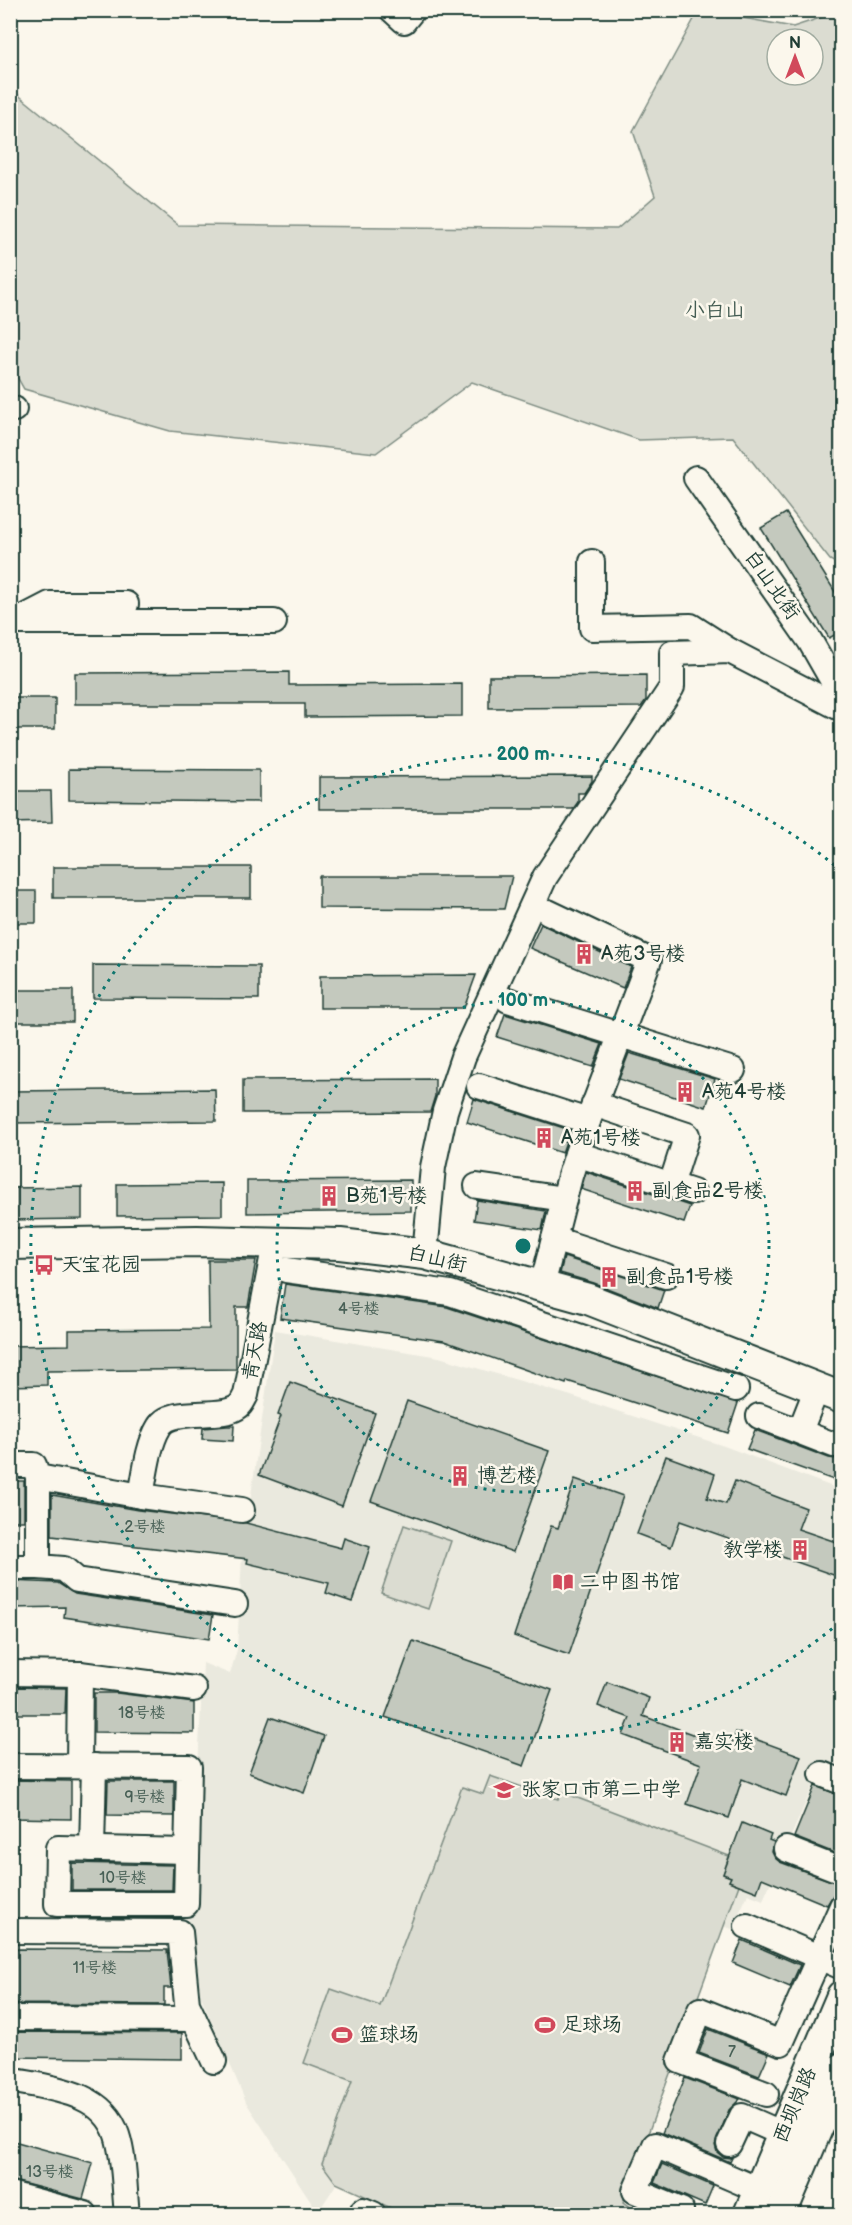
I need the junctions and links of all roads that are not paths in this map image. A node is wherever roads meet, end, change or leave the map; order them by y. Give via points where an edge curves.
1 (392, 10) edge
2 (413, 10) edge
3 (696, 478) dead end
4 (592, 562) dead end
5 (126, 604) dead end
6 (274, 622) dead end
7 (13, 623) edge
8 (730, 651) junction
9 (842, 697) edge
10 (842, 709) edge
11 (548, 912) dead end
12 (508, 1000) dead end
13 (620, 1034) junction
14 (733, 1070) dead end
15 (479, 1086) dead end
16 (591, 1113) junction
17 (577, 1154) junction
18 (477, 1186) dead end
19 (564, 1199) junction
20 (554, 1239) junction
21 (10, 1244) edge
22 (425, 1254) junction
23 (280, 1256) junction
24 (666, 1276) dead end
25 (542, 1286) junction
26 (736, 1389) dead end
27 (829, 1393) edge
28 (759, 1416) dead end
29 (800, 1431) junction
30 (834, 1444) dead end
31 (10, 1466) edge
32 (38, 1477) junction
33 (141, 1496) junction
34 (242, 1510) dead end
35 (10, 1567) edge
36 (38, 1567) junction
37 (234, 1604) dead end
38 (10, 1673) edge
39 (80, 1674) junction
40 (194, 1689) dead end
41 (10, 1766) edge
42 (86, 1766) junction
43 (92, 1849) junction
44 (786, 1849) dead end
45 (187, 1851) junction
46 (842, 1871) edge
47 (842, 1906) edge
48 (747, 1926) dead end
49 (10, 1931) edge
50 (819, 1957) junction
51 (842, 1967) edge
52 (842, 1996) edge
53 (10, 2018) edge
54 (194, 2019) junction
55 (784, 2036) junction
56 (819, 2050) junction
57 (214, 2061) dead end
58 (842, 2069) edge
59 (10, 2080) edge
60 (766, 2094) dead end
61 (783, 2134) junction
62 (729, 2144) dead end
63 (10, 2194) edge
64 (754, 2202) edge
65 (85, 2214) edge
66 (127, 2214) edge
67 (679, 2214) edge
68 (782, 2214) edge

1 - 2 street via 404,21
3 - 9 street, 白山北街 via 810,641
4 - 8 street via 592,628 691,626
5 - 7 street via 50,604
6 - 7 street
8 - 10 street
8 - 22 street via 672,653 672,687 545,877 463,1057 445,1111 433,1167
11 - 13 street via 649,960
12 - 13 street
13 - 14 street
13 - 16 street
15 - 16 street
16 - 17 street
16 - 17 street via 687,1135 682,1188
17 - 19 street
18 - 19 street
19 - 20 street
20 - 24 street
20 - 25 street
21 - 23 main road, 白山街 via 197,1241
22 - 23 main road, 白山街 via 340,1244
22 - 25 main road, 白山街
23 - 26 street via 450,1293
23 - 33 street, 青天路 via 246,1395 238,1407 228,1411 164,1421 158,1428
25 - 27 main road, 白山街 via 588,1299
27 - 29 street
28 - 29 street
29 - 30 street
31 - 32 street via 34,1465
32 - 33 street
32 - 36 street
33 - 34 street
35 - 36 street
36 - 37 street via 64,1569 77,1580
38 - 39 street
39 - 40 street
39 - 42 street
41 - 42 street
42 - 43 street
42 - 45 street via 189,1767
43 - 45 street
43 - 45 street via 58,1848 57,1904 186,1904
44 - 46 street
47 - 50 street
48 - 50 street
49 - 54 street via 180,1932 184,1987
50 - 51 street
50 - 55 street
52 - 56 main road, 西坝岗路
53 - 54 street
54 - 57 street
55 - 56 street
55 - 60 street via 781,2043 700,2010 680,2061
56 - 61 main road, 西坝岗路
58 - 68 main road, 西坝岗路
59 - 66 street via 85,2098 110,2121 119,2144
61 - 62 street via 742,2116
61 - 64 main road, 西坝岗路
63 - 65 street
64 - 67 street via 655,2145 635,2191 681,2210

